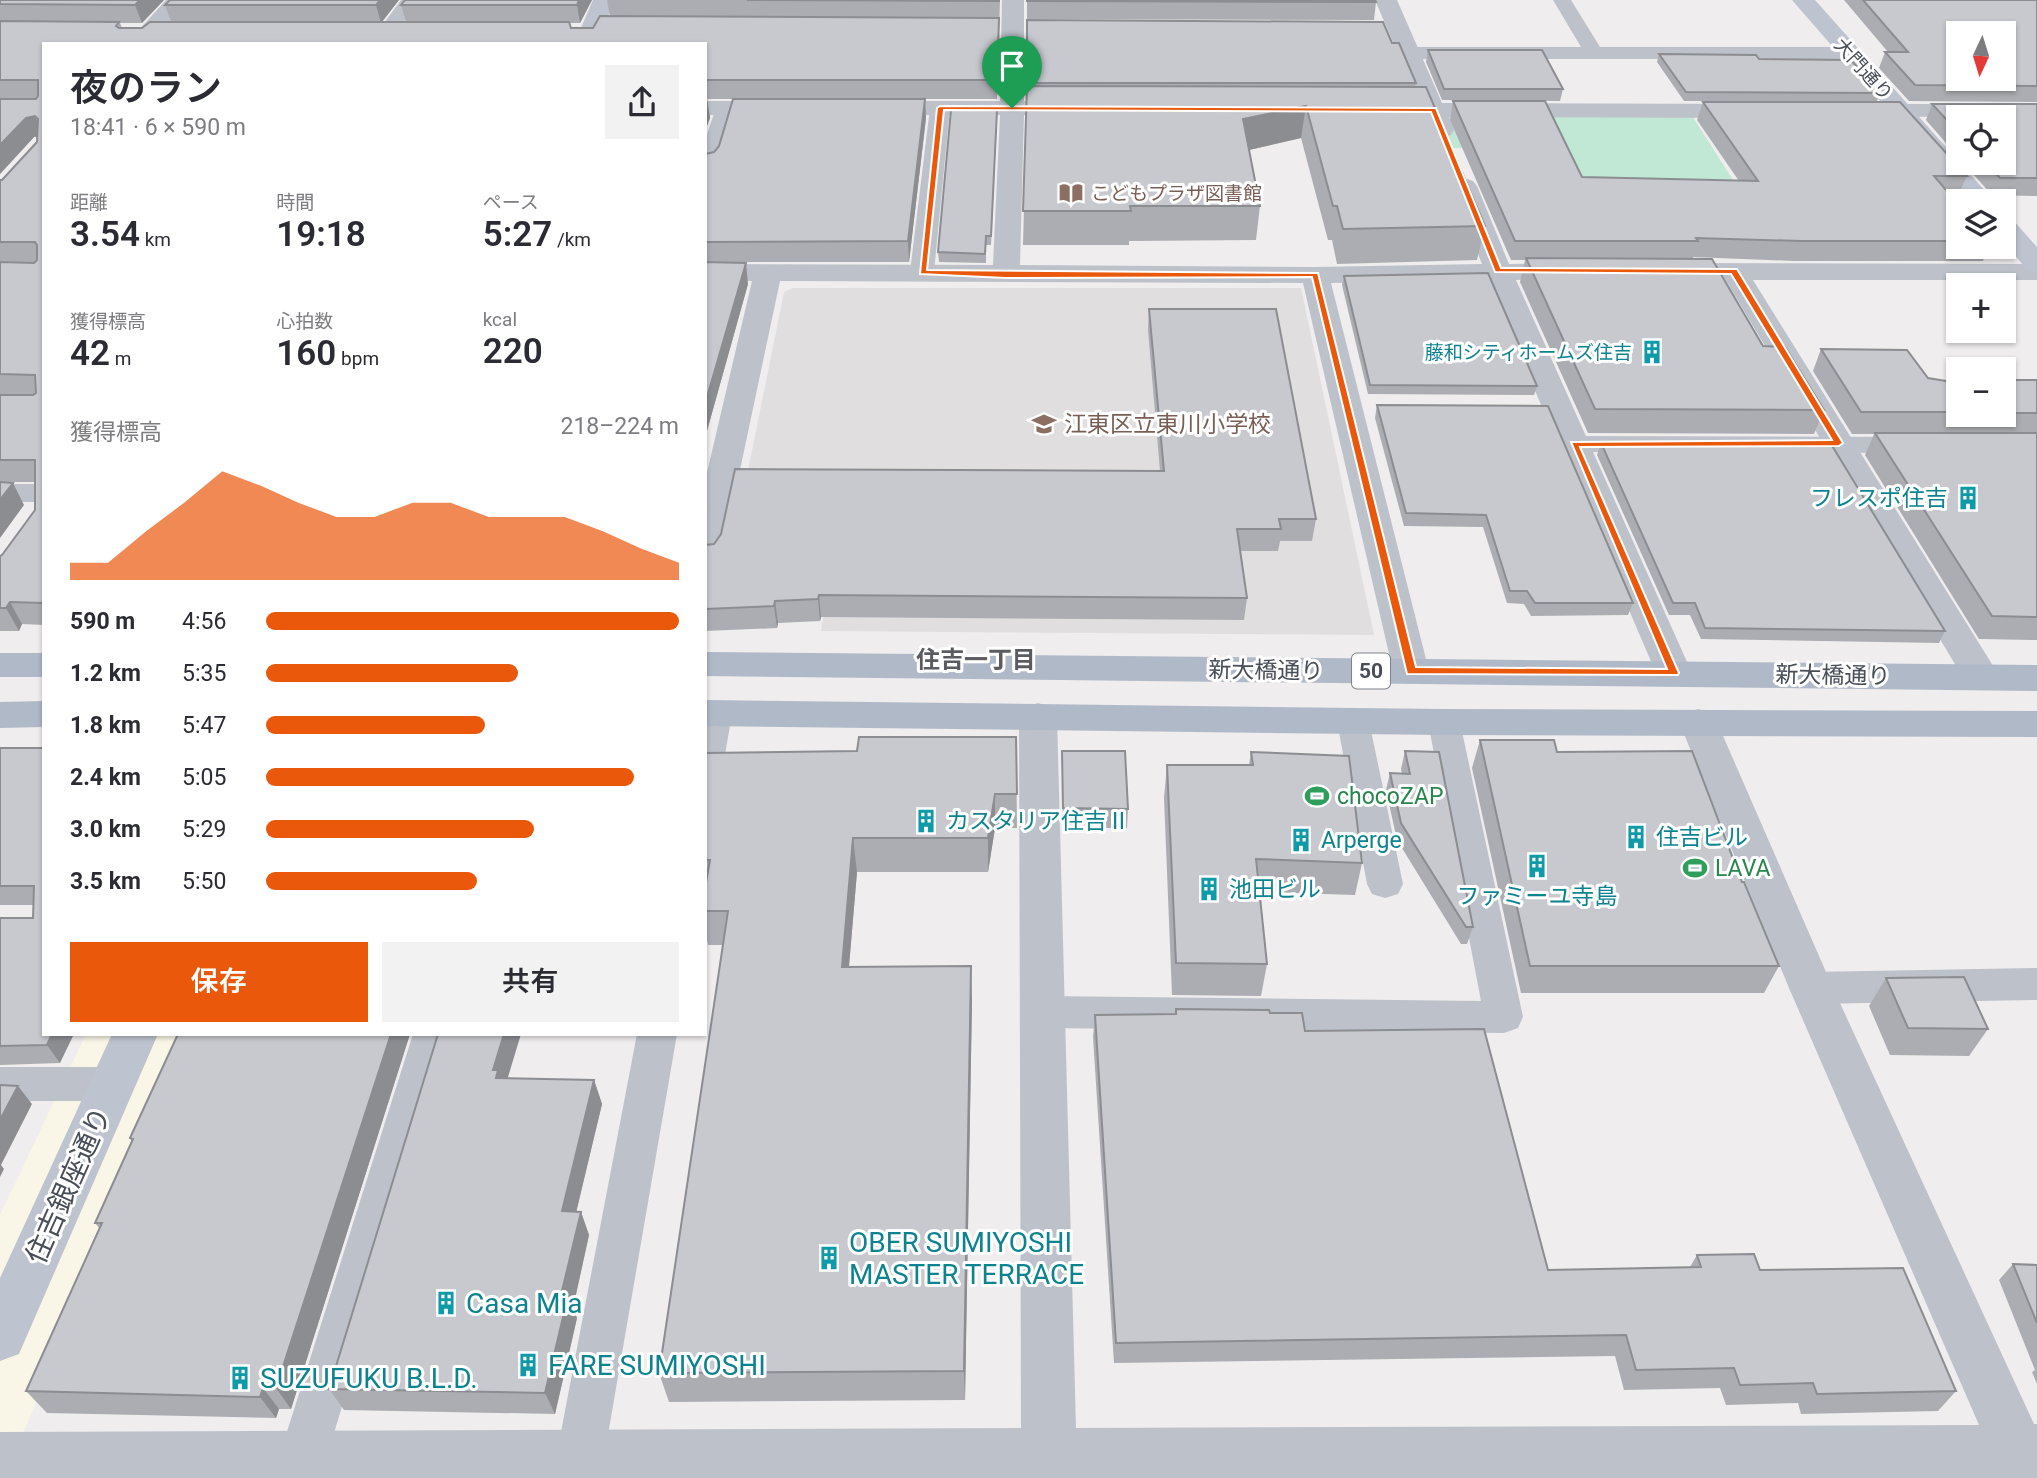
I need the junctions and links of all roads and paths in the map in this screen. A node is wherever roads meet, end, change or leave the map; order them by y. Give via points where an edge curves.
1 (178, 0) edge
2 (410, 0) edge
3 (604, 0) edge
4 (1013, 0) edge
5 (1387, 0) edge
6 (1562, 0) edge
7 (1803, 0) edge
8 (620, 26) edge
9 (1004, 27) junction
10 (1037, 27) edge
11 (415, 32) edge
12 (563, 32) edge
13 (145, 34) edge
14 (589, 34) edge
15 (1393, 37) junction
16 (1594, 53) junction
17 (1849, 53) junction
18 (716, 108) edge
19 (807, 108) edge
20 (847, 108) edge
21 (940, 108) junction
22 (1012, 108) junction
23 (1096, 108) edge
24 (1366, 110) edge
25 (1434, 110) junction
26 (1772, 111) edge
27 (1840, 111) edge
28 (1901, 111) junction
29 (2037, 111) edge
30 (707, 164) edge
31 (1970, 189) edge
32 (2016, 240) edge
33 (2037, 264) edge
34 (1498, 271) junction
35 (1600, 271) edge
36 (1640, 271) edge
37 (1734, 271) junction
38 (707, 272) edge
39 (768, 272) junction
40 (922, 272) junction
41 (2037, 272) edge
42 (1006, 275) junction
43 (1315, 275) junction
44 (1839, 443) junction
45 (1574, 444) junction
46 (1944, 445) edge
47 (0, 493) edge
48 (42, 493) edge
49 (707, 546) edge
50 (707, 664) edge
51 (0, 665) edge
52 (42, 665) edge
53 (1411, 671) junction
54 (1674, 673) junction
55 (1981, 677) junction
56 (2037, 678) edge
57 (710, 713) edge
58 (42, 714) edge
59 (0, 715) edge
60 (1038, 716) junction
61 (1353, 721) junction
62 (1444, 722) junction
63 (1698, 722) junction
64 (2037, 724) edge
65 (707, 748) edge
66 (1385, 884) dead end
67 (2037, 984) edge
68 (1811, 988) junction
69 (1043, 1012) junction
70 (134, 1036) edge
71 (432, 1036) edge
72 (657, 1036) edge
73 (0, 1084) edge
74 (113, 1084) junction
75 (0, 1336) edge
76 (579, 1458) junction
77 (0, 1460) edge
78 (302, 1460) junction
79 (2029, 1461) edge
80 (1049, 1467) edge
81 (511, 1468) edge

1 - 13 street
2 - 11 lane via 381,32
3 - 14 street
4 - 9 street
5 - 15 street
6 - 16 lane
7 - 17 street, 大門通り
8 - 14 lane
9 - 10 lane
9 - 22 street
12 - 14 lane
15 - 16 lane
15 - 25 street
16 - 17 lane
17 - 28 street, 大門通り
18 - 19 street
18 - 30 lane
20 - 21 street
21 - 22 street
21 - 40 lane
22 - 23 street
22 - 42 street
24 - 25 street
25 - 26 street
25 - 34 street
27 - 28 street
28 - 29 street
28 - 31 street, 大門通り
32 - 33 street
34 - 35 street
34 - 43 street
34 - 45 street via 1544,406
36 - 37 street
37 - 41 street
37 - 44 street
38 - 39 street
39 - 40 street
39 - 49 street
40 - 42 street
42 - 43 street
43 - 53 street via 1360,406
44 - 45 lane
44 - 46 lane
44 - 55 street
45 - 54 street
47 - 48 lane
50 - 53 main road, 新大橋通り / 50
51 - 52 main road
53 - 54 main road, 新大橋通り / 50
54 - 55 main road, 新大橋通り / 50
55 - 56 main road, 新大橋通り / 50
57 - 60 main road, 新大橋通り / 50
57 - 65 lane
58 - 59 main road
60 - 61 main road, 新大橋通り / 50
60 - 69 street
61 - 62 main road, 新大橋通り / 50
61 - 66 lane
62 - 63 main road, 新大橋通り / 50
62 - 69 lane via 1504,1017
63 - 64 main road, 新大橋通り / 50
63 - 68 street
67 - 68 lane
68 - 79 street
69 - 80 street
70 - 74 street, 住吉銀座通り
71 - 78 lane
72 - 76 lane
73 - 74 lane
74 - 75 street, 住吉銀座通り
76 - 80 street
76 - 81 street
77 - 78 street
78 - 81 street
79 - 80 street

